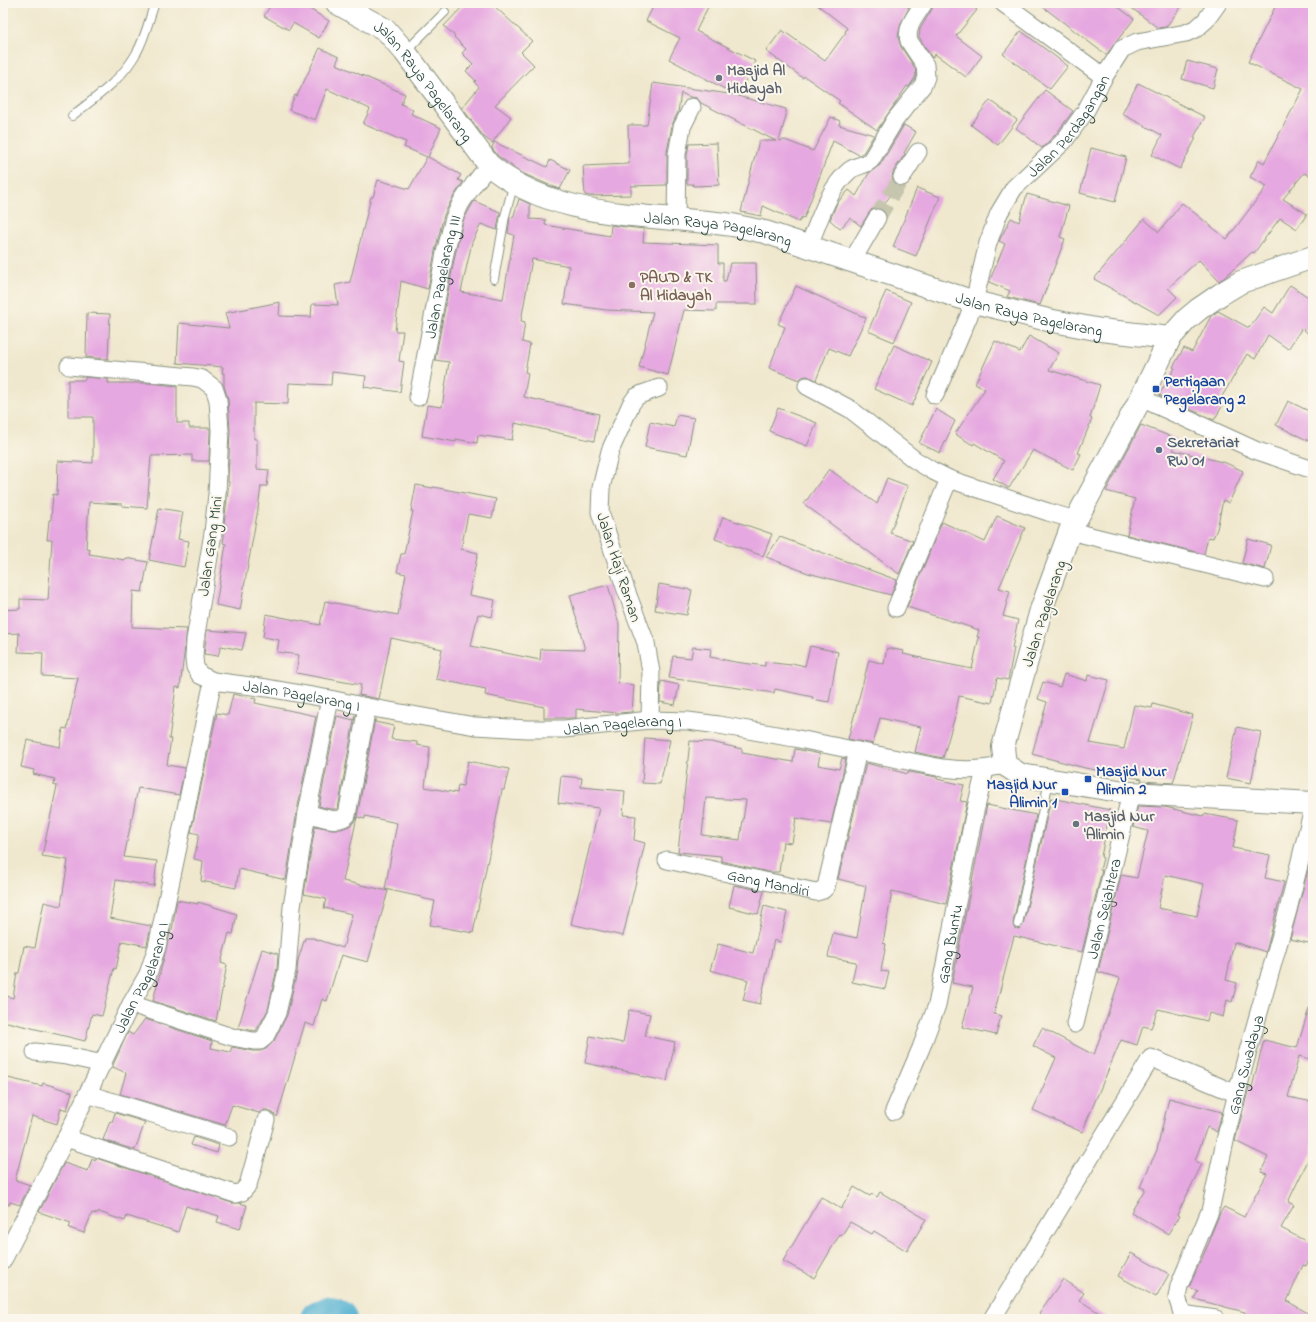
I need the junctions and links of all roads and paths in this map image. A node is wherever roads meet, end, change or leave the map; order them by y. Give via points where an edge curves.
1 (155, 3) edge
2 (338, 3) edge
3 (924, 3) edge
4 (1003, 3) edge
5 (1218, 3) edge
6 (445, 12) dead end
7 (406, 52) junction
8 (1104, 76) junction
9 (692, 107) dead end
10 (72, 116) dead end
11 (918, 152) dead end
12 (489, 165) junction
13 (902, 177) tunnel mouth
14 (515, 183) junction
15 (877, 218) tunnel mouth
16 (676, 220) junction
17 (808, 246) junction
18 (1313, 257) edge
19 (852, 261) junction
20 (494, 278) dead end
21 (974, 302) junction
22 (1170, 338) junction
23 (69, 366) dead end
24 (807, 386) dead end
25 (659, 388) dead end
26 (935, 395) dead end
27 (418, 397) dead end
28 (1141, 398) junction
29 (1313, 470) edge
30 (949, 479) junction
31 (1072, 525) junction
32 (1265, 579) dead end
33 (896, 608) dead end
34 (213, 681) junction
35 (330, 699) junction
36 (367, 707) junction
37 (650, 720) junction
38 (858, 751) junction
39 (995, 767) junction
40 (1049, 780) junction
41 (1132, 793) junction
42 (1313, 803) edge
43 (1313, 808) edge
44 (307, 813) junction
45 (667, 860) dead end
46 (1018, 924) dead end
47 (131, 1004) junction
48 (1075, 1024) dead end
49 (35, 1052) dead end
50 (102, 1064) junction
51 (86, 1094) junction
52 (1237, 1094) junction
53 (894, 1111) dead end
54 (266, 1120) dead end
55 (229, 1137) dead end
56 (66, 1138) junction
57 (3, 1260) edge
58 (1183, 1316) edge
59 (992, 1319) edge
60 (1216, 1319) edge

1 - 10 lane via 138,51 128,67 111,86
2 - 7 street, Jalan Raya Pagelarang via 386,30
3 - 17 street via 908,29 907,37 926,65 923,85 895,120 871,160 849,171 834,191
4 - 8 street
5 - 8 street, Jalan Perdagangan via 1197,28 1186,33 1137,42 1122,49
6 - 7 lane
7 - 12 street, Jalan Raya Pagelarang
8 - 21 street, Jalan Perdagangan via 1086,112 1064,141 1014,188 999,213 988,243
9 - 16 street via 682,127 677,154
11 - 13 street
12 - 14 street, Jalan Raya Pagelarang
12 - 27 street, Jalan Pagelarang III via 460,203 454,218
14 - 16 street, Jalan Raya Pagelarang via 546,198 578,208
14 - 20 lane via 505,216
15 - 19 street
16 - 17 street, Jalan Raya Pagelarang via 765,232
17 - 19 street, Jalan Raya Pagelarang
18 - 22 street, Jalan Pagelarang via 1242,282 1199,309
19 - 21 street, Jalan Raya Pagelarang
21 - 22 street, Jalan Raya Pagelarang via 1101,330
21 - 26 street, Jalan Perdagangan
22 - 28 street, Jalan Pagelarang
23 - 34 street, Jalan Gang Mini via 193,376 214,388 218,400 220,431 217,494 194,658 195,667 200,674
24 - 30 street via 850,408 915,460
25 - 37 street, Jalan Haji Raman via 642,394 631,404 610,450 601,488 600,512 646,643 651,672
28 - 29 street via 1255,450
28 - 31 street, Jalan Pagelarang
30 - 31 street via 1048,512
30 - 33 street
31 - 32 street
31 - 39 street, Jalan Pagelarang via 1041,610 1003,747
34 - 35 street, Jalan Pagelarang I
34 - 47 street, Jalan Pagelarang I via 157,947 148,974
35 - 36 street, Jalan Pagelarang I
35 - 44 street
36 - 37 street, Jalan Pagelarang I via 475,726 527,729 564,729
36 - 44 street via 347,815 337,820
37 - 38 street, Jalan Pagelarang I via 719,725
38 - 39 street, Jalan Pagelarang I via 965,771
38 - 45 street, Gang Mandiri via 823,890 816,892
39 - 40 street
39 - 53 street, Gang Buntu via 973,820 937,1005
40 - 41 street
40 - 46 lane
41 - 42 street
41 - 48 street, Jalan Sejahtera
43 - 52 street, Gang Swadaya via 1288,910
44 - 47 street via 292,906 287,970 277,1012 265,1037 260,1041 253,1041 232,1037
47 - 50 street, Jalan Pagelarang I
49 - 50 street
50 - 51 street, Jalan Pagelarang I
51 - 55 street
51 - 56 street, Jalan Pagelarang I
52 - 58 street, Gang Swadaya via 1210,1211 1179,1286 1177,1297
52 - 59 street via 1151,1058
54 - 56 street via 248,1185 242,1192 235,1194
56 - 57 street, Jalan Pagelarang I
58 - 60 street

